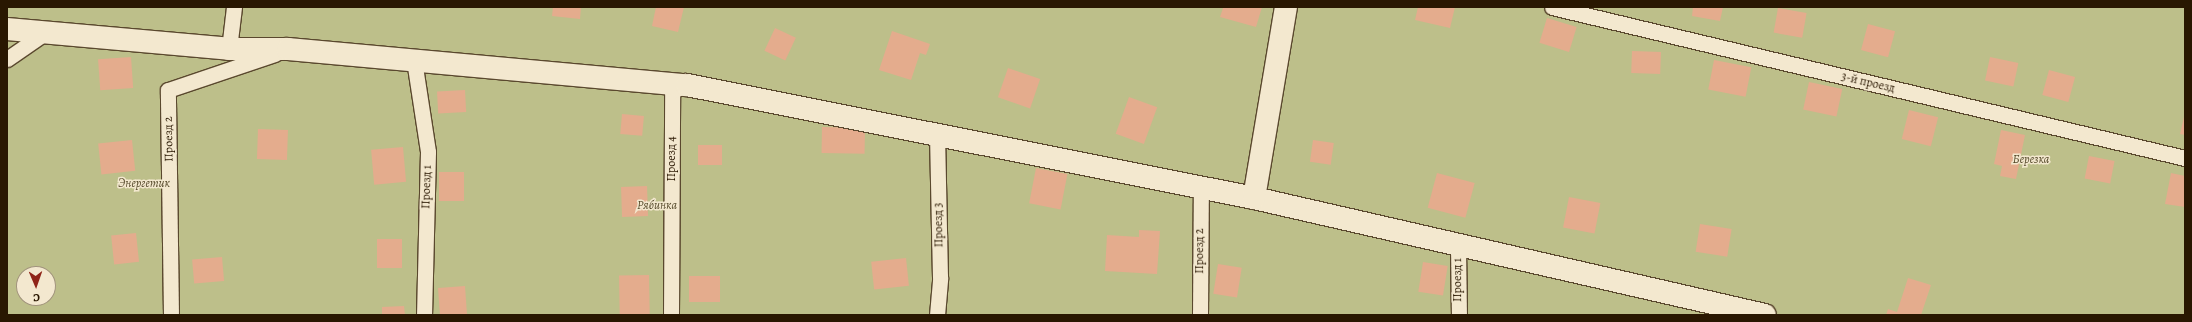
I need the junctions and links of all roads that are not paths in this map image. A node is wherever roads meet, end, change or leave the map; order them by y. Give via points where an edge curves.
1 (234, 7) edge
2 (1286, 7) edge
3 (1552, 7) edge
4 (7, 29) edge
5 (46, 32) junction
6 (229, 49) junction
7 (288, 49) junction
8 (7, 59) edge
9 (414, 60) junction
10 (687, 85) junction
11 (937, 134) junction
12 (2185, 158) edge
13 (1200, 187) junction
14 (1254, 198) junction
15 (1458, 246) junction
16 (1751, 313) edge
17 (171, 315) edge
18 (424, 315) edge
19 (671, 315) edge
20 (937, 315) edge
21 (1200, 315) edge
22 (1459, 315) edge

1 - 6 lane
2 - 14 street
3 - 12 lane, 3-й проезд
4 - 5 street
5 - 6 street
5 - 8 lane
6 - 7 street
7 - 9 street
7 - 17 lane, Проезд 2 via 168,90
9 - 10 street
9 - 18 lane, Проезд 1 via 428,152
10 - 11 street
10 - 19 lane, Проезд 4 via 672,91
11 - 13 street
11 - 20 lane, Проезд 3 via 940,277
13 - 14 street
13 - 21 lane, Проезд 2
14 - 15 street
15 - 16 street
15 - 22 lane, Проезд 1

